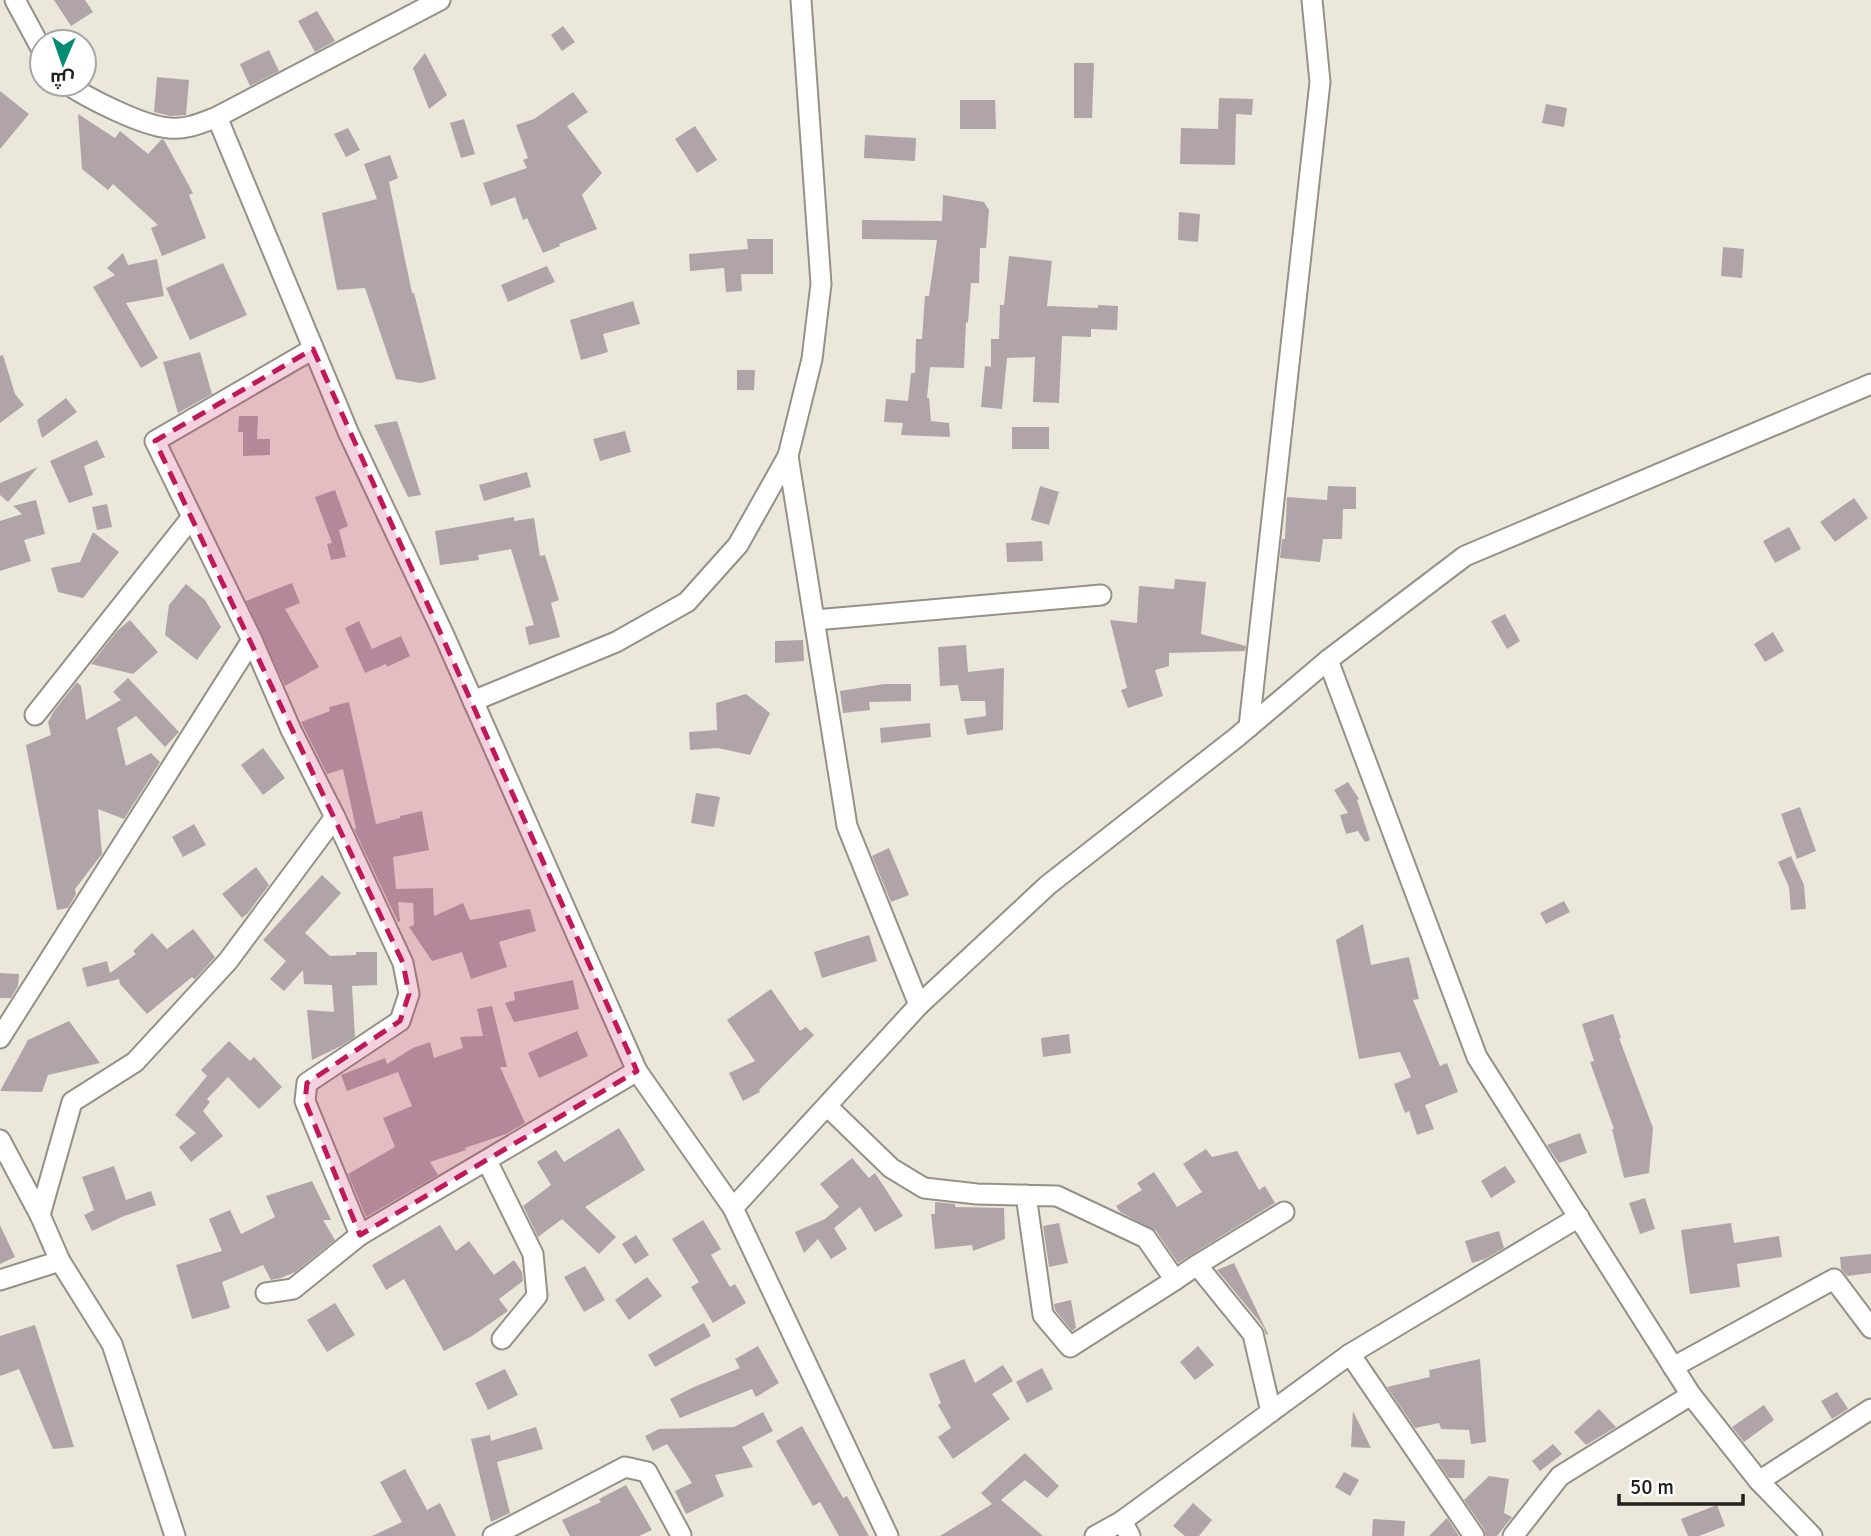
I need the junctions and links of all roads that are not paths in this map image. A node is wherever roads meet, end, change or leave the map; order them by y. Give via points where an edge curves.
1 (15, 0) edge
2 (440, 0) edge
3 (801, 0) edge
4 (1312, 0) edge
5 (30, 28) edge
6 (90, 98) edge
7 (217, 117) junction
8 (313, 349) junction
9 (1871, 384) edge
10 (788, 456) junction
11 (192, 517) junction
12 (1101, 595) dead end
13 (815, 620) junction
14 (252, 640) junction
15 (1328, 660) junction
16 (473, 701) junction
17 (35, 715) dead end
18 (1249, 727) junction
19 (335, 817) junction
20 (919, 1005) junction
21 (0, 1038) edge
22 (638, 1071) junction
23 (827, 1106) junction
24 (0, 1140) edge
25 (487, 1161) junction
26 (1026, 1195) junction
27 (733, 1208) junction
28 (1284, 1212) dead end
29 (40, 1215) junction
30 (1579, 1217) junction
31 (360, 1235) junction
32 (60, 1261) junction
33 (1197, 1265) junction
34 (0, 1280) edge
35 (1175, 1280) junction
36 (266, 1293) dead end
37 (1871, 1328) edge
38 (502, 1339) dead end
39 (1350, 1354) junction
40 (1673, 1367) junction
41 (1691, 1395) junction
42 (1871, 1409) edge
43 (1271, 1412) junction
44 (1759, 1480) junction
45 (1126, 1528) edge
46 (1517, 1534) edge
47 (681, 1535) edge
48 (175, 1536) edge
49 (493, 1536) edge
50 (888, 1536) edge
51 (1095, 1536) edge
52 (1474, 1536) edge
53 (1812, 1536) edge

1 - 5 street
2 - 7 street
3 - 10 street via 821,284 813,359
4 - 18 street via 1321,82
6 - 7 street via 169,128 191,127
7 - 8 street
8 - 11 street via 155,441
8 - 16 street
9 - 15 street via 1465,556
10 - 13 street
10 - 16 street via 738,545 687,601 616,642
11 - 14 street
11 - 17 street
12 - 13 street
13 - 20 street via 847,826
14 - 19 street
14 - 21 street
15 - 18 street
15 - 30 street via 1477,1057
16 - 22 street
18 - 20 street via 1048,885
19 - 29 street via 228,961 135,1062 72,1102
19 - 31 street via 404,962 408,994 400,1021 307,1083 305,1101
20 - 23 street
22 - 25 street
22 - 27 street
23 - 26 street via 891,1168 924,1188
23 - 27 street
24 - 29 street
25 - 31 street
25 - 38 street via 533,1254 537,1296
26 - 35 street via 1057,1196 1146,1238
26 - 35 street via 1043,1315 1070,1347
27 - 50 street
28 - 33 street
29 - 32 street
30 - 39 street
30 - 40 street
31 - 36 street via 293,1289
32 - 34 street
32 - 48 street via 112,1344
33 - 35 street
33 - 43 street via 1253,1334
37 - 40 street via 1833,1279
39 - 43 street
39 - 52 street
40 - 41 street
41 - 44 street
41 - 46 street via 1560,1476
42 - 44 street
43 - 45 street
44 - 53 street
45 - 51 street
47 - 49 street via 647,1472 625,1468

